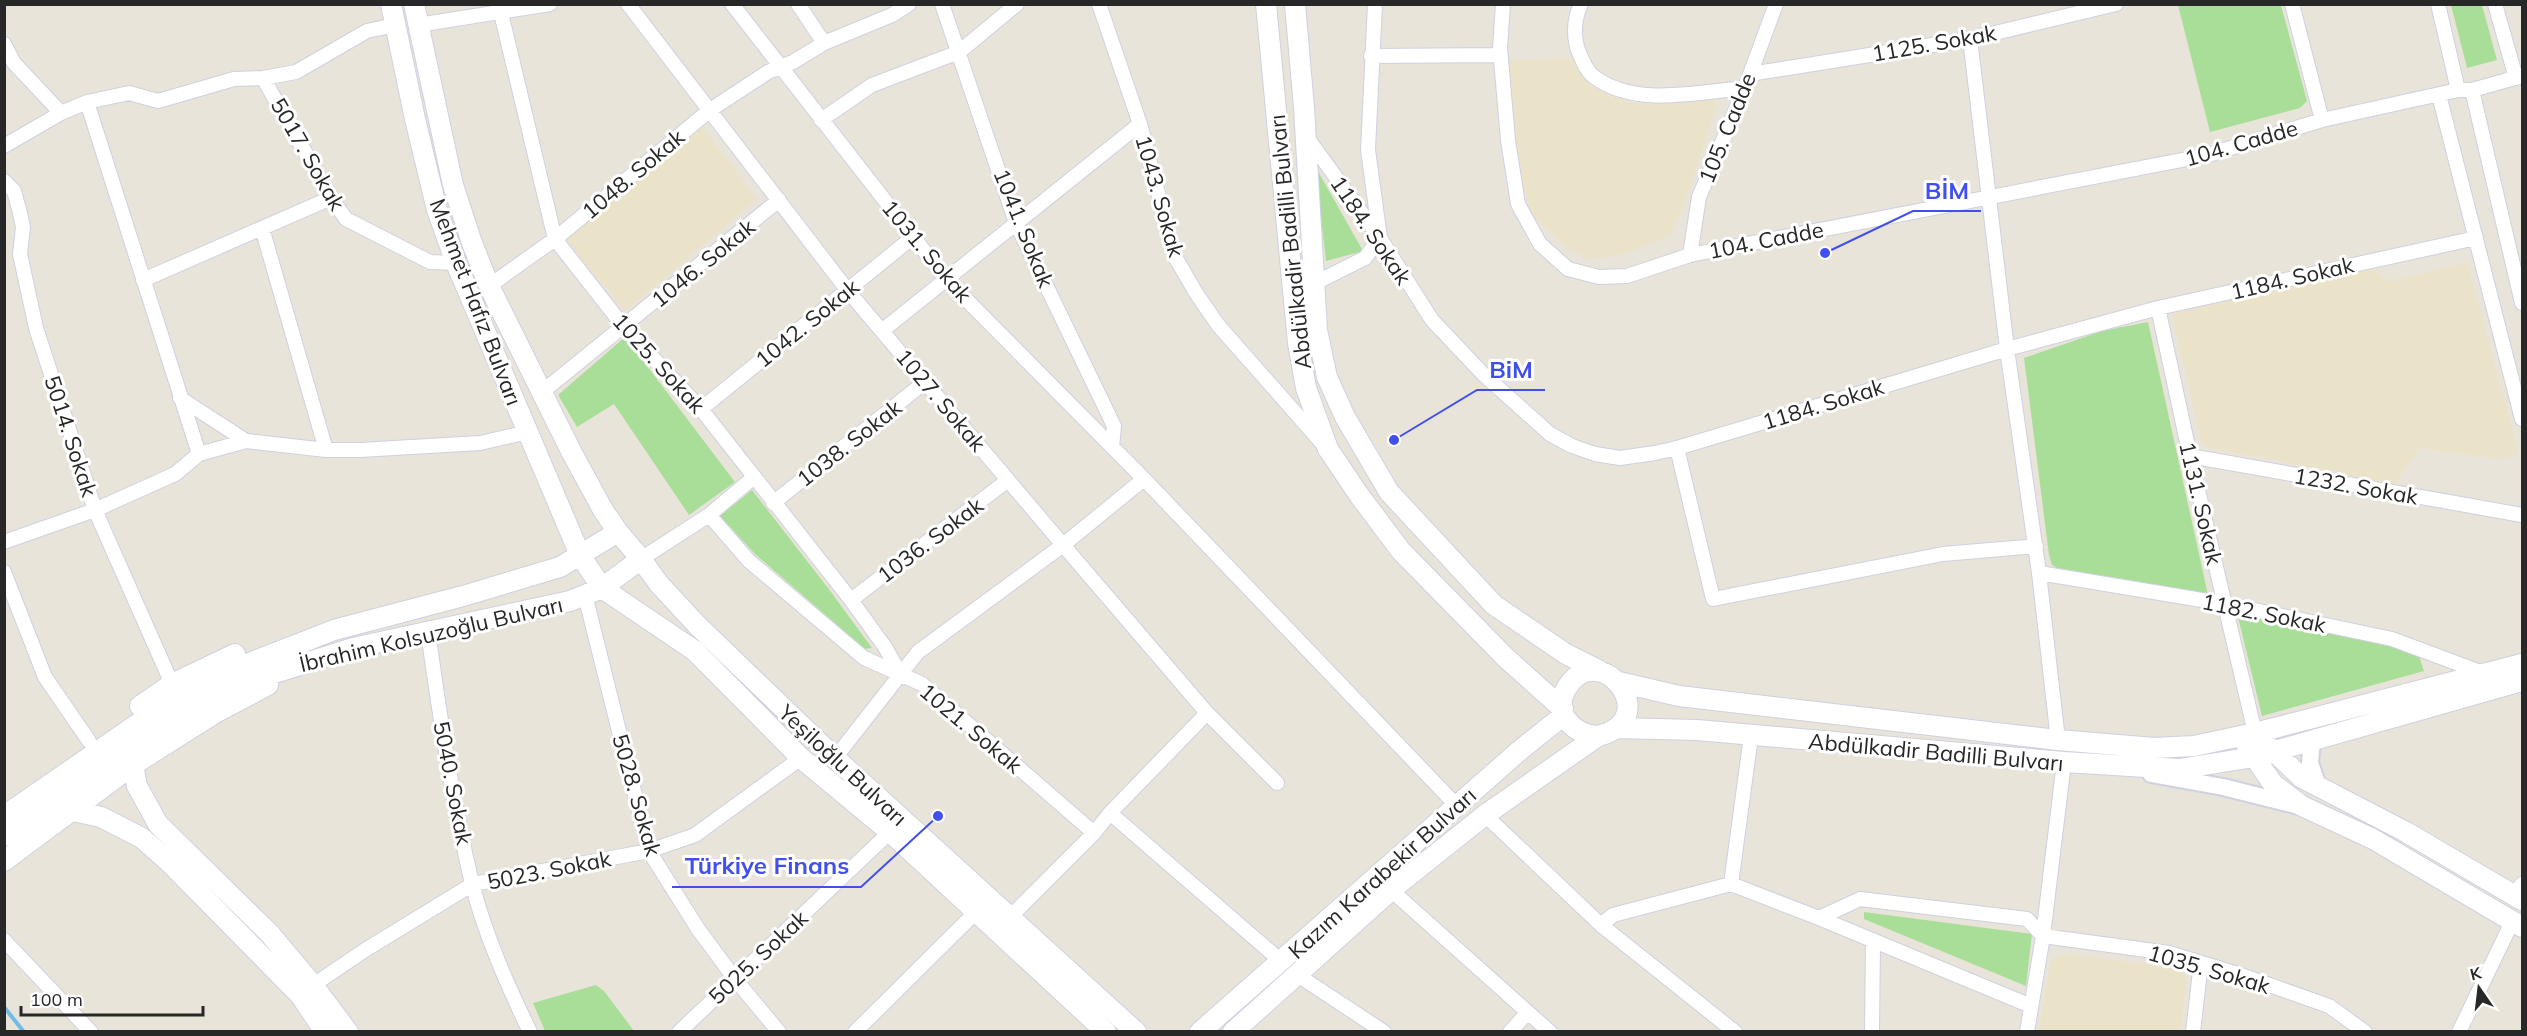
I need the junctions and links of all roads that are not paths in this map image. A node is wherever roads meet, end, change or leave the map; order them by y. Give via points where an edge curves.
1 (391, 4) edge
2 (414, 4) edge
3 (550, 4) edge
4 (628, 4) edge
5 (732, 4) edge
6 (798, 4) edge
7 (909, 4) edge
8 (942, 4) edge
9 (1017, 4) edge
10 (1099, 4) edge
11 (1266, 4) edge
12 (1295, 4) edge
13 (1375, 4) edge
14 (1503, 4) edge
15 (1581, 4) edge
16 (1776, 4) edge
17 (2052, 4) edge
18 (2116, 4) edge
19 (2292, 4) edge
20 (2438, 4) edge
21 (2496, 4) edge
22 (501, 13) junction
23 (2055, 19) junction
24 (395, 25) junction
25 (418, 25) junction
26 (1970, 39) junction
27 (824, 43) junction
28 (4, 44) edge
29 (959, 51) junction
30 (1500, 55) junction
31 (1371, 56) junction
32 (781, 66) junction
33 (1750, 74) junction
34 (2519, 77) edge
35 (263, 78) junction
36 (1744, 88) junction
37 (2465, 90) junction
38 (2439, 95) junction
39 (87, 102) junction
40 (710, 110) junction
41 (61, 113) junction
42 (821, 120) junction
43 (2322, 120) junction
44 (1140, 124) junction
45 (1305, 134) junction
46 (4, 147) edge
47 (4, 181) edge
48 (1990, 196) junction
49 (332, 198) junction
50 (779, 200) junction
51 (1017, 224) junction
52 (262, 228) junction
53 (913, 237) junction
54 (1380, 238) junction
55 (2476, 238) junction
56 (555, 239) junction
57 (1690, 255) junction
58 (456, 263) junction
59 (946, 279) junction
60 (143, 280) junction
61 (1313, 284) junction
62 (489, 286) junction
63 (848, 291) junction
64 (2523, 303) edge
65 (2158, 308) junction
66 (624, 327) junction
67 (883, 330) junction
68 (2007, 349) junction
69 (2516, 372) edge
70 (925, 382) junction
71 (542, 392) junction
72 (180, 398) junction
73 (701, 409) junction
74 (2523, 419) edge
75 (528, 432) junction
76 (246, 441) junction
77 (1112, 447) junction
78 (1677, 448) junction
79 (1328, 449) junction
80 (326, 450) junction
81 (199, 454) junction
82 (2190, 456) junction
83 (754, 477) junction
84 (1144, 479) junction
85 (1008, 480) junction
86 (773, 503) junction
87 (95, 510) junction
88 (709, 515) junction
89 (2523, 515) edge
90 (618, 532) junction
91 (4, 542) edge
92 (1063, 545) junction
93 (2036, 546) junction
94 (580, 555) junction
95 (641, 559) junction
96 (4, 572) edge
97 (2039, 573) junction
98 (593, 591) junction
99 (851, 600) junction
100 (2226, 604) junction
101 (334, 630) junction
102 (428, 632) junction
103 (2523, 664) edge
104 (289, 668) junction
105 (1600, 671) junction
106 (2483, 673) junction
107 (900, 674) junction
108 (1619, 681) junction
109 (2523, 681) edge
110 (172, 684) junction
111 (1564, 712) junction
112 (1207, 713) junction
113 (1617, 728) junction
114 (2248, 735) junction
115 (1598, 736) junction
116 (1751, 736) junction
117 (2312, 739) junction
118 (2058, 740) junction
119 (89, 741) junction
120 (2263, 754) junction
121 (801, 758) junction
122 (835, 758) junction
123 (2064, 762) junction
124 (133, 765) junction
125 (2097, 765) junction
126 (80, 773) junction
127 (1277, 783) dead end
128 (2318, 786) junction
129 (4, 804) edge
130 (1456, 806) junction
131 (2304, 807) junction
132 (73, 811) junction
133 (1110, 813) junction
134 (1485, 814) junction
135 (4, 816) edge
136 (890, 832) junction
137 (1094, 833) junction
138 (4, 836) edge
139 (649, 851) junction
140 (4, 861) edge
141 (473, 884) junction
142 (1731, 884) junction
143 (1391, 890) junction
144 (2520, 893) edge
145 (977, 912) junction
146 (1009, 918) junction
147 (1819, 918) junction
148 (2518, 924) edge
149 (1601, 925) junction
150 (2043, 936) junction
151 (4, 940) edge
152 (1873, 940) junction
153 (2201, 963) junction
154 (1289, 968) junction
155 (735, 979) junction
156 (306, 990) junction
157 (2031, 1006) junction
158 (1527, 1013) junction
159 (320, 1029) edge
160 (859, 1030) edge
161 (91, 1032) edge
162 (348, 1032) edge
163 (530, 1032) edge
164 (679, 1032) edge
165 (779, 1032) edge
166 (1106, 1032) edge
167 (1136, 1032) edge
168 (1200, 1032) edge
169 (1233, 1032) edge
170 (1384, 1032) edge
171 (1510, 1032) edge
172 (1550, 1032) edge
173 (1735, 1032) edge
174 (1872, 1032) edge
175 (2027, 1032) edge
176 (2193, 1032) edge
177 (2365, 1032) edge
178 (2459, 1032) edge

1 - 24 main road, Mehmet Hafız Bulvarı
2 - 25 main road, Mehmet Hafız Bulvarı
3 - 22 street
4 - 40 street, 1027. Sokak
5 - 32 street, 1031. Sokak
6 - 27 street
7 - 27 street, 1048. Sokak
8 - 29 street, 1041. Sokak
9 - 29 street
10 - 44 street, 1043. Sokak
11 - 79 main road, Abdülkadir Badilli Bulvarı via 1298,343 1306,388
12 - 45 main road, Abdülkadir Badilli Bulvarı
13 - 31 street
14 - 30 street, 104. Cadde
15 - 36 street via 1576,14 1575,45 1591,75 1619,92 1659,95
16 - 33 street, 105. Cadde
17 - 23 street
18 - 23 street, 1125. Sokak
19 - 43 street
20 - 37 street
21 - 34 street
22 - 25 street
22 - 56 street, 1025. Sokak
23 - 26 street, 1125. Sokak
24 - 35 street via 368,31 296,72
24 - 58 main road, Mehmet Hafız Bulvarı via 437,210
25 - 62 main road, Mehmet Hafız Bulvarı via 453,185
26 - 33 street, 1125. Sokak
26 - 48 street
27 - 32 street, 1048. Sokak
28 - 41 street via 14,63
29 - 42 street via 872,85
29 - 51 street, 1041. Sokak
30 - 31 street
30 - 57 street, 104. Cadde via 1518,204 1540,244 1568,269 1599,277 1627,276
31 - 54 street via 1368,150
32 - 40 street, 1048. Sokak
32 - 42 street, 1031. Sokak
33 - 36 street, 105. Cadde
34 - 37 street, 104. Cadde
35 - 39 street via 234,79 158,100 129,93
35 - 49 street, 5017. Sokak
36 - 57 street, 105. Cadde via 1699,197
37 - 38 street, 104. Cadde
37 - 64 street
38 - 43 street, 104. Cadde
38 - 55 street
39 - 41 street
39 - 60 street
40 - 50 street, 1027. Sokak
40 - 56 street, 1048. Sokak
41 - 46 street
42 - 53 street, 1031. Sokak
43 - 48 street, 104. Cadde via 2208,155
44 - 51 street
44 - 79 street, 1043. Sokak via 1174,255 1190,284 1218,325
45 - 54 street, 1184. Sokak
45 - 61 main road, Abdülkadir Badilli Bulvarı
47 - 87 street, 5014. Sokak via 14,191 21,213 20,255 36,328
48 - 57 street, 104. Cadde
48 - 68 street
49 - 52 street
49 - 58 street, 5017. Sokak via 346,219 357,225 430,262
50 - 63 street, 1027. Sokak
50 - 66 street, 1046. Sokak
51 - 59 street
51 - 77 street, 1041. Sokak via 1114,426
52 - 60 street
52 - 80 street
53 - 59 street, 1031. Sokak
53 - 63 street, 1042. Sokak
54 - 61 street via 1365,258
54 - 78 street, 1184. Sokak via 1432,320 1550,434 1595,454 1620,458
55 - 65 street, 1184. Sokak
55 - 69 street
56 - 62 street, 1048. Sokak
56 - 66 street, 1025. Sokak
58 - 75 main road, Mehmet Hafız Bulvarı
59 - 67 street
59 - 77 street, 1031. Sokak
60 - 72 street
61 - 105 main road, Abdülkadir Badilli Bulvarı via 1327,377 1345,417 1389,492 1494,605 1566,654
62 - 71 main road, Mehmet Hafız Bulvarı
63 - 67 street, 1027. Sokak
63 - 73 street, 1042. Sokak
65 - 68 street, 1184. Sokak
65 - 82 street, 1131. Sokak
66 - 71 street, 1046. Sokak
66 - 73 street, 1025. Sokak
67 - 70 street, 1027. Sokak
68 - 78 street, 1184. Sokak
68 - 93 street
69 - 74 street
70 - 85 street, 1027. Sokak
70 - 86 street, 1038. Sokak
71 - 90 main road, Mehmet Hafız Bulvarı via 577,463
72 - 76 street
72 - 81 street
73 - 83 street, 1025. Sokak
75 - 80 street via 480,443
75 - 94 main road, Mehmet Hafız Bulvarı
76 - 80 street
76 - 81 street
77 - 84 street, 1031. Sokak
78 - 93 street via 1713,599 1943,554
79 - 111 main road, Abdülkadir Badilli Bulvarı via 1401,551
81 - 87 street via 175,474
82 - 89 street, 1232. Sokak
82 - 100 street, 1131. Sokak
83 - 86 street, 1025. Sokak
83 - 88 street
84 - 92 street
84 - 130 street, 1031. Sokak
85 - 92 street, 1027. Sokak
85 - 99 street, 1036. Sokak
86 - 99 street, 1025. Sokak
87 - 91 street
87 - 110 street, 5014. Sokak
88 - 95 street
88 - 107 street, 1021. Sokak via 749,561 864,658
90 - 94 main road, İbrahim Kolsuzoğlu Bulvarı
90 - 95 main road, Yeşiloğlu Bulvarı
92 - 107 street via 918,652
92 - 112 street, 1027. Sokak
93 - 97 street
94 - 98 main road, Yeşiloğlu Bulvarı
94 - 101 main road, İbrahim Kolsuzoğlu Bulvarı via 560,567
95 - 98 main road, İbrahim Kolsuzoğlu Bulvarı
95 - 122 main road, Yeşiloğlu Bulvarı via 697,625
96 - 119 street via 45,676
97 - 100 street, 1182. Sokak
97 - 118 street
98 - 102 main road, İbrahim Kolsuzoğlu Bulvarı via 570,601
98 - 121 main road, Yeşiloğlu Bulvarı via 695,651
98 - 139 street, 5028. Sokak
99 - 107 street, 1025. Sokak
100 - 106 street, 1182. Sokak via 2392,639
100 - 114 street, 1131. Sokak
101 - 110 main road via 239,652
101 - 126 main road, İbrahim Kolsuzoğlu Bulvarı via 229,671 165,705
102 - 104 main road, İbrahim Kolsuzoğlu Bulvarı via 353,648
102 - 141 street, 5040. Sokak via 444,743
103 - 106 main road, Abdülkadir Badilli Bulvarı
104 - 124 main road via 277,680 214,713
104 - 126 main road, İbrahim Kolsuzoğlu Bulvarı via 225,692
105 - 108 main road
105 - 111 main road via 1578,676 1570,683 1564,693
106 - 114 main road, Abdülkadir Badilli Bulvarı
107 - 122 street
107 - 137 street, 1021. Sokak via 922,684
108 - 113 main road via 1628,700
108 - 118 main road, Abdülkadir Badilli Bulvarı via 1679,696
109 - 117 main road, Abdülkadir Badilli Bulvarı
110 - 119 main road
111 - 115 main road via 1578,732
111 - 130 main road, Kazım Karabekir Bulvarı
112 - 127 street, 1027. Sokak
112 - 133 street
113 - 115 main road
113 - 116 main road, Abdülkadir Badilli Bulvarı
114 - 118 main road, Abdülkadir Badilli Bulvarı via 2174,748
114 - 120 main road
115 - 134 main road, Kazım Karabekir Bulvarı
116 - 123 main road, Abdülkadir Badilli Bulvarı
116 - 142 street
117 - 120 main road, Abdülkadir Badilli Bulvarı
117 - 128 street via 2310,763
119 - 129 main road
120 - 125 main road, Abdülkadir Badilli Bulvarı via 2179,769
120 - 128 main road
120 - 131 main road via 2273,784
121 - 136 main road, Yeşiloğlu Bulvarı
121 - 139 street, 5023. Sokak via 695,835
122 - 146 main road, Yeşiloğlu Bulvarı
123 - 125 main road, Abdülkadir Badilli Bulvarı
123 - 150 street
124 - 132 main road
124 - 156 main road via 137,786 158,824 270,934
125 - 131 street via 2223,787
126 - 135 main road, İbrahim Kolsuzoğlu Bulvarı
126 - 138 main road, İbrahim Kolsuzoğlu Bulvarı
128 - 144 main road
130 - 154 main road, Kazım Karabekir Bulvarı
131 - 148 main road via 2373,839
132 - 140 main road
132 - 156 main road via 101,817 142,838
133 - 137 street
133 - 154 street
134 - 143 main road, Kazım Karabekir Bulvarı
134 - 149 street
136 - 145 main road, Yeşiloğlu Bulvarı
136 - 155 street, 5025. Sokak
137 - 146 street
139 - 141 street, 5023. Sokak
139 - 155 street, 5028. Sokak
141 - 156 street, 5023. Sokak
141 - 163 street, 5040. Sokak via 502,972
142 - 147 street
142 - 149 street via 1613,915
143 - 154 main road, Kazım Karabekir Bulvarı
143 - 158 street
145 - 160 street
145 - 166 main road, Yeşiloğlu Bulvarı
146 - 167 main road, Yeşiloğlu Bulvarı
147 - 150 street via 1860,899 2027,919
147 - 152 street
148 - 178 street
149 - 173 street
150 - 153 street, 1035. Sokak via 2169,952
150 - 157 street
151 - 161 street
152 - 157 street
152 - 174 street
153 - 176 street
153 - 177 street, 1035. Sokak via 2329,1006
154 - 168 main road, Kazım Karabekir Bulvarı
154 - 169 main road, Kazım Karabekir Bulvarı
154 - 170 street
155 - 164 street, 5025. Sokak
155 - 165 street, 5028. Sokak
156 - 159 main road
156 - 162 main road
157 - 175 street
158 - 171 street
158 - 172 street

